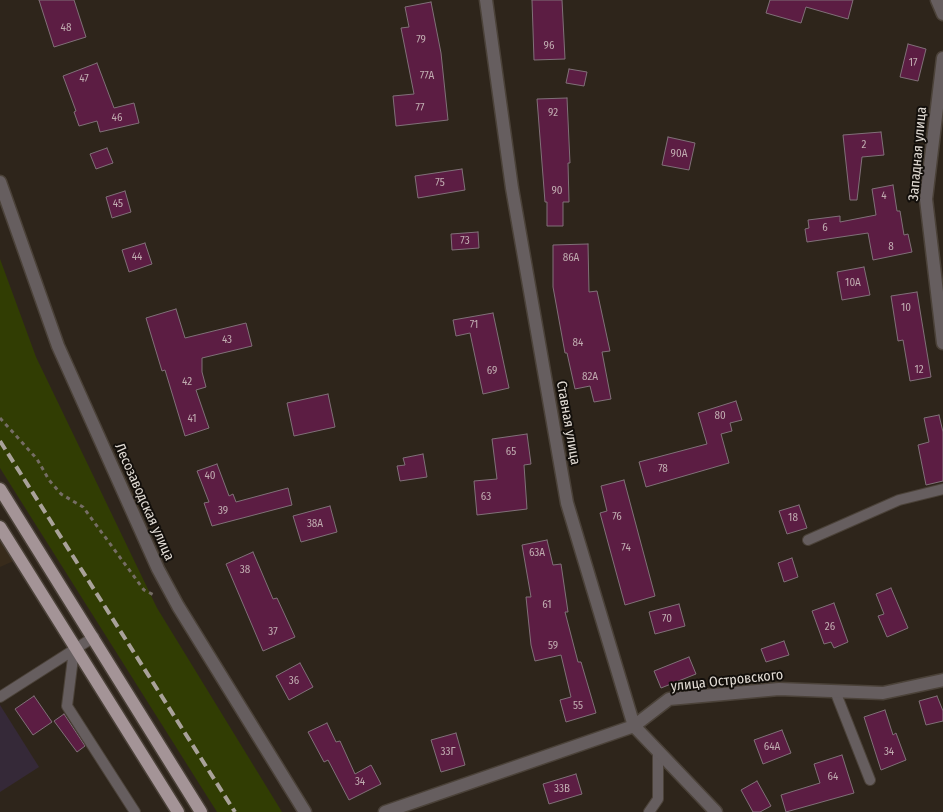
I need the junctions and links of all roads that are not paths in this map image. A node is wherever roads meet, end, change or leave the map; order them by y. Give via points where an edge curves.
1 (486, 0) edge
2 (937, 0) edge
3 (943, 14) edge
4 (943, 58) edge
5 (0, 182) edge
6 (943, 343) edge
7 (0, 489) edge
8 (943, 489) edge
9 (0, 527) edge
10 (808, 540) dead end
11 (94, 637) junction
12 (75, 649) junction
13 (943, 680) edge
14 (835, 691) junction
15 (0, 697) edge
16 (634, 726) junction
17 (658, 752) junction
18 (870, 780) dead end
19 (135, 812) edge
20 (178, 812) edge
21 (202, 812) edge
22 (305, 812) edge
23 (385, 812) edge
24 (648, 812) edge
25 (716, 812) edge

1 - 16 street, Ставная улица via 512,188 566,503
2 - 3 street
4 - 6 street, Западная улица via 926,199
5 - 22 street, Лесозаводская улица via 58,346 158,569
7 - 11 main road
8 - 10 lane via 899,500
9 - 12 main road
11 - 12 lane
11 - 21 main road
12 - 15 lane
12 - 19 lane via 67,706
12 - 20 main road
13 - 14 street, улица Островского via 883,693
14 - 16 street, улица Островского via 779,690 669,699
14 - 18 lane
16 - 17 street, Ставная улица
16 - 23 street, улица Островского
17 - 24 lane via 658,799
17 - 25 street, Ставная улица

